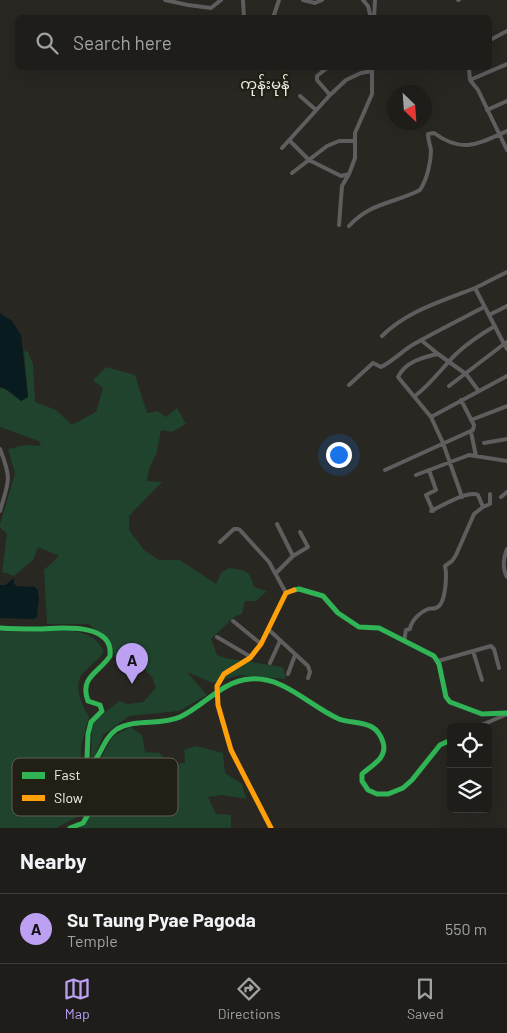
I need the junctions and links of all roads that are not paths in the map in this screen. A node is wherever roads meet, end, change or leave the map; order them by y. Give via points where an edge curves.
1 (165, 0) edge
2 (221, 0) edge
3 (243, 0) edge
4 (279, 0) edge
5 (303, 0) edge
6 (322, 0) edge
7 (363, 0) edge
8 (375, 0) edge
9 (244, 15) edge
10 (274, 15) edge
11 (371, 15) edge
12 (372, 15) edge
13 (507, 31) edge
14 (492, 39) edge
15 (507, 64) edge
16 (324, 70) edge
17 (370, 70) edge
18 (372, 70) edge
19 (469, 70) edge
20 (470, 80) junction
21 (330, 95) junction
22 (300, 96) dead end
23 (507, 101) edge
24 (316, 110) junction
25 (487, 110) junction
26 (507, 132) edge
27 (500, 135) junction
28 (289, 140) junction
29 (355, 141) junction
30 (282, 148) dead end
31 (507, 150) edge
32 (309, 160) junction
33 (292, 173) dead end
34 (349, 174) junction
35 (339, 224) dead end
36 (349, 226) dead end
37 (507, 272) edge
38 (475, 288) junction
39 (507, 306) edge
40 (484, 307) junction
41 (488, 315) junction
42 (494, 326) junction
43 (382, 336) dead end
44 (421, 340) junction
45 (506, 343) edge
46 (507, 349) edge
47 (438, 354) junction
48 (449, 361) junction
49 (466, 374) junction
50 (507, 376) edge
51 (349, 385) dead end
52 (449, 386) dead end
53 (478, 390) junction
54 (415, 396) junction
55 (461, 400) junction
56 (507, 406) edge
57 (431, 417) junction
58 (471, 420) junction
59 (471, 432) junction
60 (507, 439) edge
61 (484, 443) dead end
62 (443, 444) junction
63 (0, 449) edge
64 (476, 456) junction
65 (450, 461) junction
66 (507, 461) edge
67 (385, 470) dead end
68 (429, 470) junction
69 (416, 475) dead end
70 (507, 492) edge
71 (490, 494) dead end
72 (462, 497) junction
73 (501, 497) dead end
74 (483, 507) junction
75 (0, 511) edge
76 (277, 524) dead end
77 (300, 532) dead end
78 (220, 542) dead end
79 (507, 549) edge
80 (293, 556) junction
81 (276, 573) junction
82 (507, 578) edge
83 (286, 593) junction
84 (233, 621) dead end
85 (0, 628) edge
86 (268, 629) junction
87 (217, 637) dead end
88 (280, 641) junction
89 (404, 641) junction
90 (261, 644) junction
91 (473, 651) junction
92 (295, 655) junction
93 (251, 657) junction
94 (438, 661) junction
95 (270, 664) dead end
96 (499, 668) dead end
97 (288, 674) dead end
98 (308, 678) dead end
99 (482, 680) dead end
100 (218, 692) junction
101 (507, 714) edge
102 (486, 723) edge
103 (447, 742) edge
104 (87, 758) edge
105 (98, 758) edge
106 (87, 816) edge
107 (70, 828) edge
108 (271, 828) edge

1 - 2 street via 211,8
3 - 9 street
4 - 10 street
5 - 6 street via 315,3
7 - 11 street
8 - 12 street
13 - 14 street
15 - 20 street
16 - 21 street via 317,80
17 - 21 street via 346,80
18 - 29 street via 372,94 357,126
19 - 20 street
20 - 25 street
21 - 24 street
22 - 24 street
23 - 25 street
24 - 28 street
25 - 27 street
26 - 27 street
27 - 31 street
27 - 36 street via 465,146 434,133 428,134 430,159 420,190 374,207
28 - 30 street
28 - 32 street
29 - 32 street via 332,144
29 - 34 street
32 - 33 street
32 - 34 street via 341,176
34 - 35 street via 342,186
37 - 38 street
38 - 40 street
38 - 43 street via 432,304 392,326
39 - 41 street
40 - 41 street
40 - 44 street
41 - 42 street
42 - 45 street
42 - 48 street
44 - 47 street
44 - 51 street via 381,367 373,363
45 - 46 street
45 - 49 street
47 - 48 street
47 - 54 street via 417,360 399,374 401,382
48 - 49 street
48 - 54 street
49 - 52 street
49 - 53 street
50 - 53 street
53 - 55 street
54 - 57 street
55 - 57 street
55 - 58 street
56 - 58 street
57 - 62 street
58 - 59 street via 474,427
59 - 62 street
59 - 64 street
60 - 61 street
62 - 65 street
62 - 67 street
63 - 75 street via 9,481
64 - 65 street
64 - 66 street
65 - 68 street
65 - 72 street
68 - 69 street
68 - 72 street via 436,490 426,495 432,511
70 - 73 street
71 - 74 street via 491,503
72 - 74 street via 476,493
74 - 89 street via 474,514 456,555 445,566 447,574 439,605 411,622
76 - 80 street
77 - 80 street via 308,547
78 - 81 street via 238,529
79 - 82 street via 504,558
80 - 81 street
81 - 83 street
83 - 86 street
83 - 89 street via 299,589 316,593 352,623 379,628
84 - 90 street
85 - 104 street via 86,629 109,645 109,660 94,671 86,684 86,698 91,704 100,706 102,711 90,725
86 - 88 street
86 - 90 street
87 - 93 street
88 - 92 street
88 - 95 street
89 - 94 street
90 - 93 street
91 - 94 street
91 - 96 street via 492,647
91 - 99 street
92 - 97 street
92 - 98 street via 310,668
93 - 100 street via 224,674 217,686
94 - 101 street via 450,702 482,714
100 - 103 street via 236,682 271,680 338,719 370,726 381,735 384,747 381,759 362,774 362,781 368,790 377,794 403,788 440,745
100 - 105 street via 169,722 135,722 124,726 110,734
100 - 108 street via 218,705 231,750
101 - 102 street
106 - 107 street via 83,823

